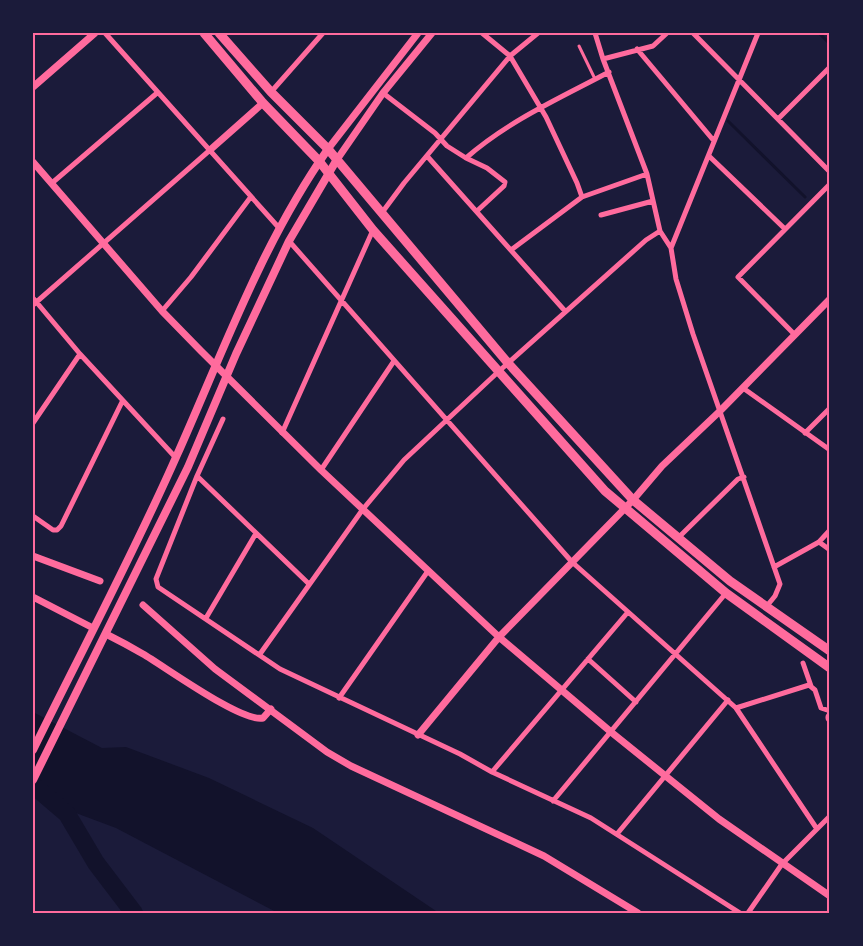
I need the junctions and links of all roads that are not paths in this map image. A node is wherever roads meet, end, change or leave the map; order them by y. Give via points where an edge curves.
1 (95, 33) edge
2 (105, 33) edge
3 (204, 33) edge
4 (219, 33) edge
5 (323, 33) edge
6 (418, 33) edge
7 (432, 33) edge
8 (483, 33) edge
9 (538, 33) edge
10 (595, 33) edge
11 (667, 33) edge
12 (693, 33) edge
13 (758, 33) edge
14 (579, 46) dead end
15 (637, 49) junction
16 (510, 56) junction
17 (603, 59) junction
18 (830, 67) edge
19 (609, 72) junction
20 (595, 79) junction
21 (740, 80) junction
22 (33, 87) edge
23 (271, 92) junction
24 (157, 93) junction
25 (383, 93) junction
26 (263, 103) junction
27 (541, 108) junction
28 (778, 119) junction
29 (441, 139) junction
30 (714, 141) junction
31 (328, 149) junction
32 (210, 150) junction
33 (427, 156) junction
34 (709, 156) junction
35 (466, 158) junction
36 (319, 161) junction
37 (336, 161) junction
38 (33, 162) edge
39 (830, 172) edge
40 (647, 174) junction
41 (329, 175) junction
42 (52, 183) junction
43 (830, 184) edge
44 (582, 196) junction
45 (250, 198) junction
46 (653, 201) junction
47 (477, 211) junction
48 (381, 214) junction
49 (601, 215) dead end
50 (280, 229) junction
51 (373, 230) junction
52 (785, 230) junction
53 (660, 231) junction
54 (289, 241) junction
55 (105, 244) junction
56 (671, 248) junction
57 (511, 250) junction
58 (342, 298) junction
59 (830, 299) edge
60 (34, 302) edge
61 (162, 310) junction
62 (565, 311) junction
63 (795, 335) junction
64 (80, 354) junction
65 (394, 361) junction
66 (508, 363) junction
67 (215, 365) junction
68 (498, 372) junction
69 (227, 376) junction
70 (743, 388) junction
71 (122, 402) junction
72 (830, 408) edge
73 (720, 411) junction
74 (223, 418) dead end
75 (446, 420) junction
76 (33, 423) edge
77 (282, 433) junction
78 (805, 433) junction
79 (830, 450) edge
80 (176, 458) junction
81 (321, 470) junction
82 (197, 476) junction
83 (744, 477) junction
84 (633, 500) junction
85 (363, 509) junction
86 (624, 509) junction
87 (33, 516) edge
88 (830, 530) edge
89 (255, 535) junction
90 (678, 537) junction
91 (819, 542) junction
92 (830, 550) edge
93 (33, 556) edge
94 (572, 562) junction
95 (774, 567) junction
96 (428, 571) junction
97 (100, 581) dead end
98 (309, 584) junction
99 (726, 593) junction
100 (33, 597) edge
101 (143, 605) dead end
102 (766, 607) junction
103 (628, 612) junction
104 (206, 618) junction
105 (93, 628) junction
106 (106, 634) junction
107 (499, 637) junction
108 (830, 651) edge
109 (677, 653) junction
110 (260, 654) junction
111 (588, 659) junction
112 (803, 663) dead end
113 (830, 668) edge
114 (811, 686) junction
115 (561, 690) junction
116 (339, 698) junction
117 (728, 700) junction
118 (636, 702) junction
119 (736, 708) junction
120 (271, 709) junction
121 (830, 711) edge
122 (611, 732) junction
123 (418, 735) junction
124 (33, 750) edge
125 (492, 772) junction
126 (665, 776) junction
127 (33, 780) edge
128 (553, 801) junction
129 (830, 816) edge
130 (818, 829) junction
131 (617, 834) junction
132 (782, 864) junction
133 (830, 896) edge
134 (638, 913) edge
135 (740, 913) edge
136 (748, 913) edge

1 - 22 street
2 - 24 street
3 - 26 highway
4 - 23 highway
5 - 23 street
6 - 31 street
7 - 25 street
8 - 16 street
9 - 16 street
10 - 17 street
11 - 15 street via 653,46
12 - 21 street
13 - 21 street
14 - 20 lane
15 - 17 street
15 - 30 street
16 - 27 street
16 - 29 street
17 - 19 street
18 - 28 street
19 - 20 street
19 - 40 street
20 - 27 street
21 - 28 street
21 - 30 street
23 - 31 highway
24 - 32 street
24 - 42 street
25 - 29 street
25 - 37 street
26 - 32 street
26 - 36 highway
27 - 35 street via 482,143
27 - 44 street
28 - 39 street
29 - 33 street
29 - 35 street
30 - 34 street
31 - 36 main road
31 - 37 highway
32 - 45 street
32 - 55 street
33 - 47 street
33 - 48 street
34 - 52 street
34 - 56 street
35 - 47 street via 505,182
36 - 41 highway
36 - 50 main road
37 - 41 main road
37 - 48 highway
38 - 42 street
40 - 44 street
40 - 46 street
41 - 51 highway
41 - 54 main road
42 - 55 street
43 - 52 street
44 - 57 street
45 - 50 street
45 - 61 street
46 - 49 street
46 - 53 street
47 - 57 street
48 - 66 highway
50 - 67 main road
51 - 58 street
51 - 68 highway
52 - 63 street via 738,277
53 - 56 street
53 - 62 street
54 - 58 street
54 - 69 main road
55 - 60 street
55 - 61 street
56 - 73 street via 676,279
57 - 62 street
58 - 65 street
58 - 77 street
59 - 63 street
60 - 64 street
61 - 67 street
62 - 66 street
63 - 70 street
64 - 71 street
64 - 76 street
65 - 75 street
65 - 81 street
66 - 68 street
66 - 84 highway
67 - 69 street
67 - 80 main road
68 - 75 street
68 - 86 highway
69 - 77 street
69 - 106 main road via 188,467
70 - 73 street
70 - 78 street
71 - 80 street
71 - 87 street via 61,526 53,530
72 - 78 street
73 - 83 street
73 - 84 street via 662,466
74 - 82 street
75 - 85 street via 404,460
75 - 94 street
77 - 81 street
78 - 79 street
80 - 105 main road
81 - 85 street
82 - 89 street
82 - 104 street via 156,584
83 - 90 street
83 - 95 street
84 - 86 street
84 - 90 highway
85 - 96 street
85 - 98 street
86 - 94 street
86 - 99 highway
88 - 91 street
89 - 98 street
89 - 104 street
90 - 102 highway
91 - 92 street
91 - 95 street
93 - 97 street
94 - 103 street
94 - 107 street
95 - 102 street via 780,584
96 - 107 street
96 - 116 street
98 - 110 street
99 - 109 street
99 - 113 highway
100 - 105 street
101 - 120 street via 215,669
102 - 108 highway
103 - 109 street
103 - 111 street
104 - 110 street
105 - 124 main road
106 - 120 street via 251,717 263,718
106 - 127 main road
107 - 115 street
107 - 123 street
109 - 117 street
109 - 118 street
110 - 116 street via 280,669
111 - 115 street
111 - 118 street
112 - 114 street
114 - 119 street
114 - 121 street via 821,708
115 - 122 street
115 - 125 street
116 - 123 street
117 - 119 street
117 - 126 street
118 - 122 street
119 - 130 street
120 - 134 street via 351,766 544,856
122 - 126 street
122 - 128 street
123 - 125 street
125 - 128 street
126 - 131 street
126 - 132 street
128 - 131 street
129 - 130 street
130 - 132 street
131 - 135 street
132 - 133 street
132 - 136 street

